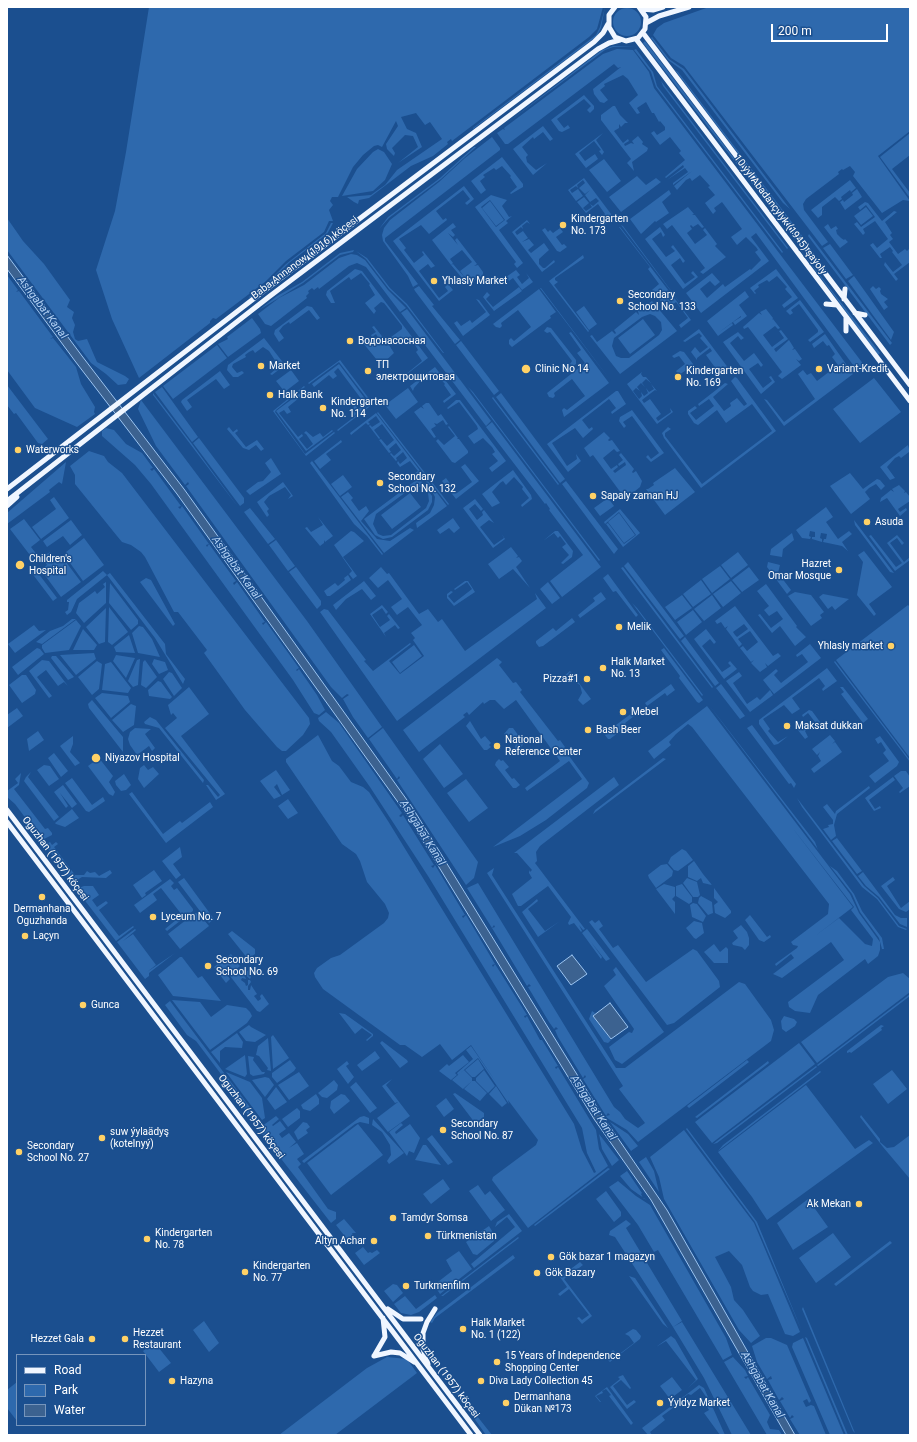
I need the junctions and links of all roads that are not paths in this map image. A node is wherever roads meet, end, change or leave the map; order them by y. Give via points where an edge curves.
1 (615, 7) edge
2 (663, 7) edge
3 (689, 7) edge
4 (640, 8) edge
5 (646, 23) junction
6 (608, 24) junction
7 (643, 33) junction
8 (636, 39) junction
9 (620, 40) junction
10 (776, 209) junction
11 (768, 215) junction
12 (845, 289) dead end
13 (844, 299) junction
14 (826, 304) dead end
15 (837, 305) junction
16 (855, 313) junction
17 (865, 315) dead end
18 (846, 317) junction
19 (846, 331) dead end
20 (910, 385) edge
21 (910, 401) edge
22 (21, 478) junction
23 (30, 484) junction
24 (7, 486) edge
25 (7, 489) edge
26 (7, 501) edge
27 (7, 506) edge
28 (7, 810) edge
29 (7, 822) edge
30 (382, 1306) junction
31 (435, 1309) dead end
32 (383, 1317) junction
33 (421, 1319) dead end
34 (417, 1364) junction
35 (430, 1369) junction
36 (471, 1435) edge
37 (480, 1435) edge

1 - 6 main road, Baba Annanow (1916) köçesi via 609,15
2 - 4 main road via 653,10
3 - 5 main road via 659,16
4 - 5 main road via 646,17
5 - 7 main road
6 - 9 main road via 613,35
6 - 22 main road, Baba Annanow (1916) köçesi via 603,34 594,42
7 - 8 main road
7 - 10 main road, 10 ýyl Abadançylyk (1945) şaýoly
8 - 9 main road, Baba Annanow (1916) köçesi
8 - 11 main road, 10 ýyl Abadançylyk (1945) şaýoly
9 - 23 main road, Baba Annanow (1916) köçesi via 609,43 592,54 108,420
10 - 11 main road
10 - 13 main road, 10 ýyl Abadançylyk (1945) şaýoly
11 - 15 main road, 10 ýyl Abadançylyk (1945) şaýoly
12 - 13 main road
13 - 16 main road, 10 ýyl Abadançylyk (1945) şaýoly
14 - 15 main road
15 - 18 main road, 10 ýyl Abadançylyk (1945) şaýoly
16 - 17 main road
16 - 20 main road, 10 ýyl Abadançylyk (1945) şaýoly
18 - 19 main road
18 - 21 main road, 10 ýyl Abadançylyk (1945) şaýoly
22 - 24 main road
22 - 25 main road, Baba Annanow (1916) köçesi
23 - 26 main road, Baba Annanow (1916) köçesi
23 - 27 main road
28 - 30 main road, Oguzhan (1957) köçesi
29 - 32 main road, Oguzhan (1957) köçesi
30 - 33 main road via 403,1319
30 - 35 main road, Oguzhan (1957) köçesi
31 - 35 main road via 423,1333 423,1349
32 - 34 main road, Oguzhan (1957) köçesi
32 - 34 main road via 385,1337 374,1356 398,1353
34 - 36 main road, Oguzhan (1957) köçesi
35 - 37 main road, Oguzhan (1957) köçesi

